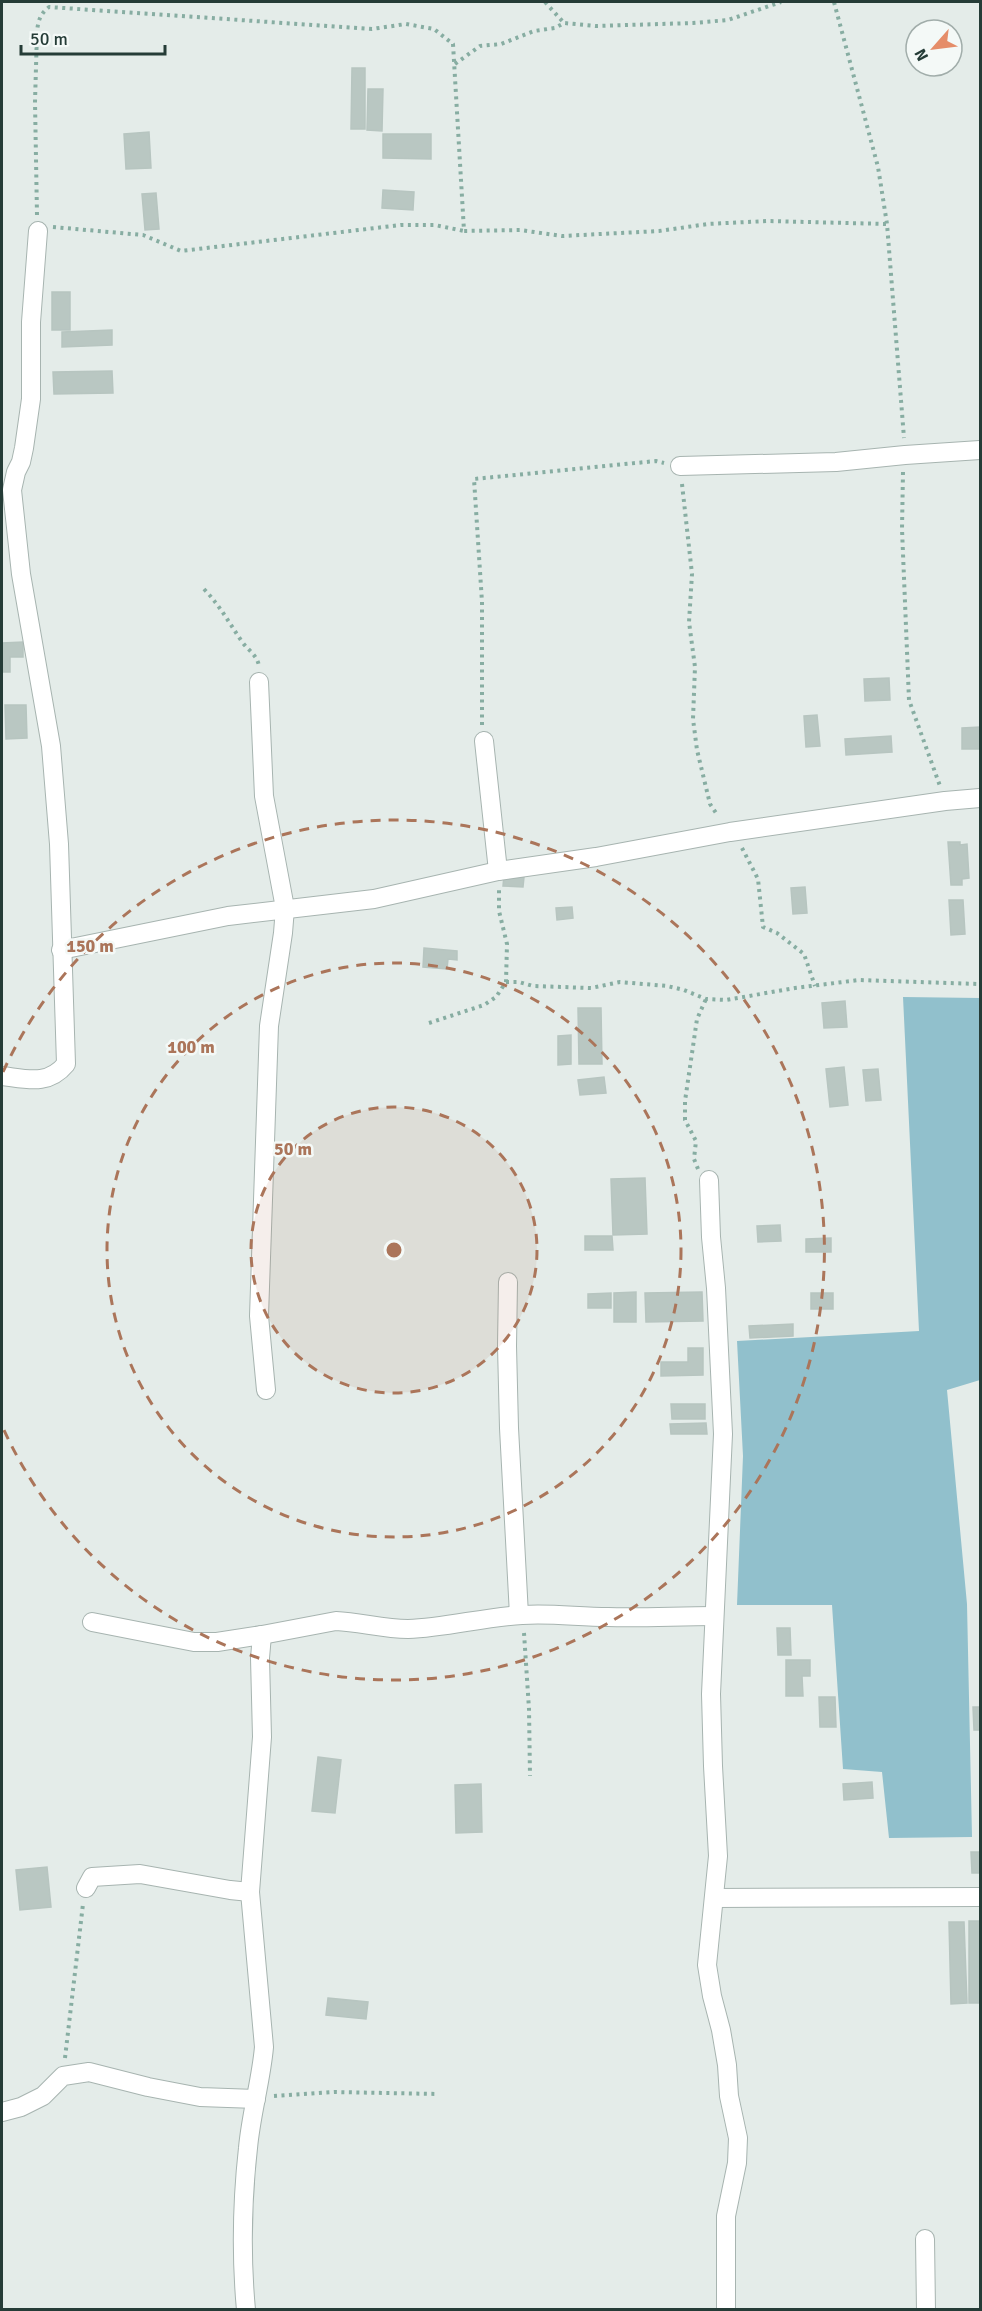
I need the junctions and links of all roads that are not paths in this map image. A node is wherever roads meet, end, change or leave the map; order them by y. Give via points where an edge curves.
1 (38, 231) road end
2 (981, 450) edge
3 (680, 466) road end
4 (8, 473) edge
5 (259, 682) road end
6 (484, 741) road end
7 (981, 798) edge
8 (498, 871) junction
9 (285, 908) junction
10 (61, 950) junction
11 (2, 1076) edge
12 (710, 1180) road end
13 (508, 1282) dead end
14 (266, 1390) dead end
15 (519, 1615) junction
16 (714, 1616) junction
17 (92, 1622) dead end
18 (262, 1635) junction
19 (86, 1888) road end
20 (250, 1892) junction
21 (981, 1897) edge
22 (715, 1898) junction
23 (256, 2098) junction
24 (2, 2112) edge
25 (925, 2239) dead end
26 (246, 2310) edge
27 (726, 2310) edge
28 (926, 2310) edge

1 - 4 street via 31,322 31,399 21,462
2 - 3 street via 836,462
4 - 10 street via 51,746 59,844
5 - 9 street via 264,796
6 - 8 street
7 - 8 street via 730,832
8 - 9 street via 374,899
9 - 10 street
9 - 14 street via 268,1038 259,1316
10 - 11 street via 66,1064 60,1072 40,1080
12 - 16 street via 723,1434
13 - 15 street via 509,1428
15 - 16 street
15 - 18 street via 411,1629 336,1621
16 - 22 street via 711,1694 718,1856
17 - 18 street via 194,1642
18 - 20 street via 262,1737
19 - 20 street via 92,1877 140,1874
20 - 23 street via 264,2048
21 - 22 street
22 - 27 street via 707,1965 738,2138 726,2216
23 - 24 street via 200,2097 89,2072 63,2076 44,2096
23 - 26 street via 242,2235
25 - 28 street

